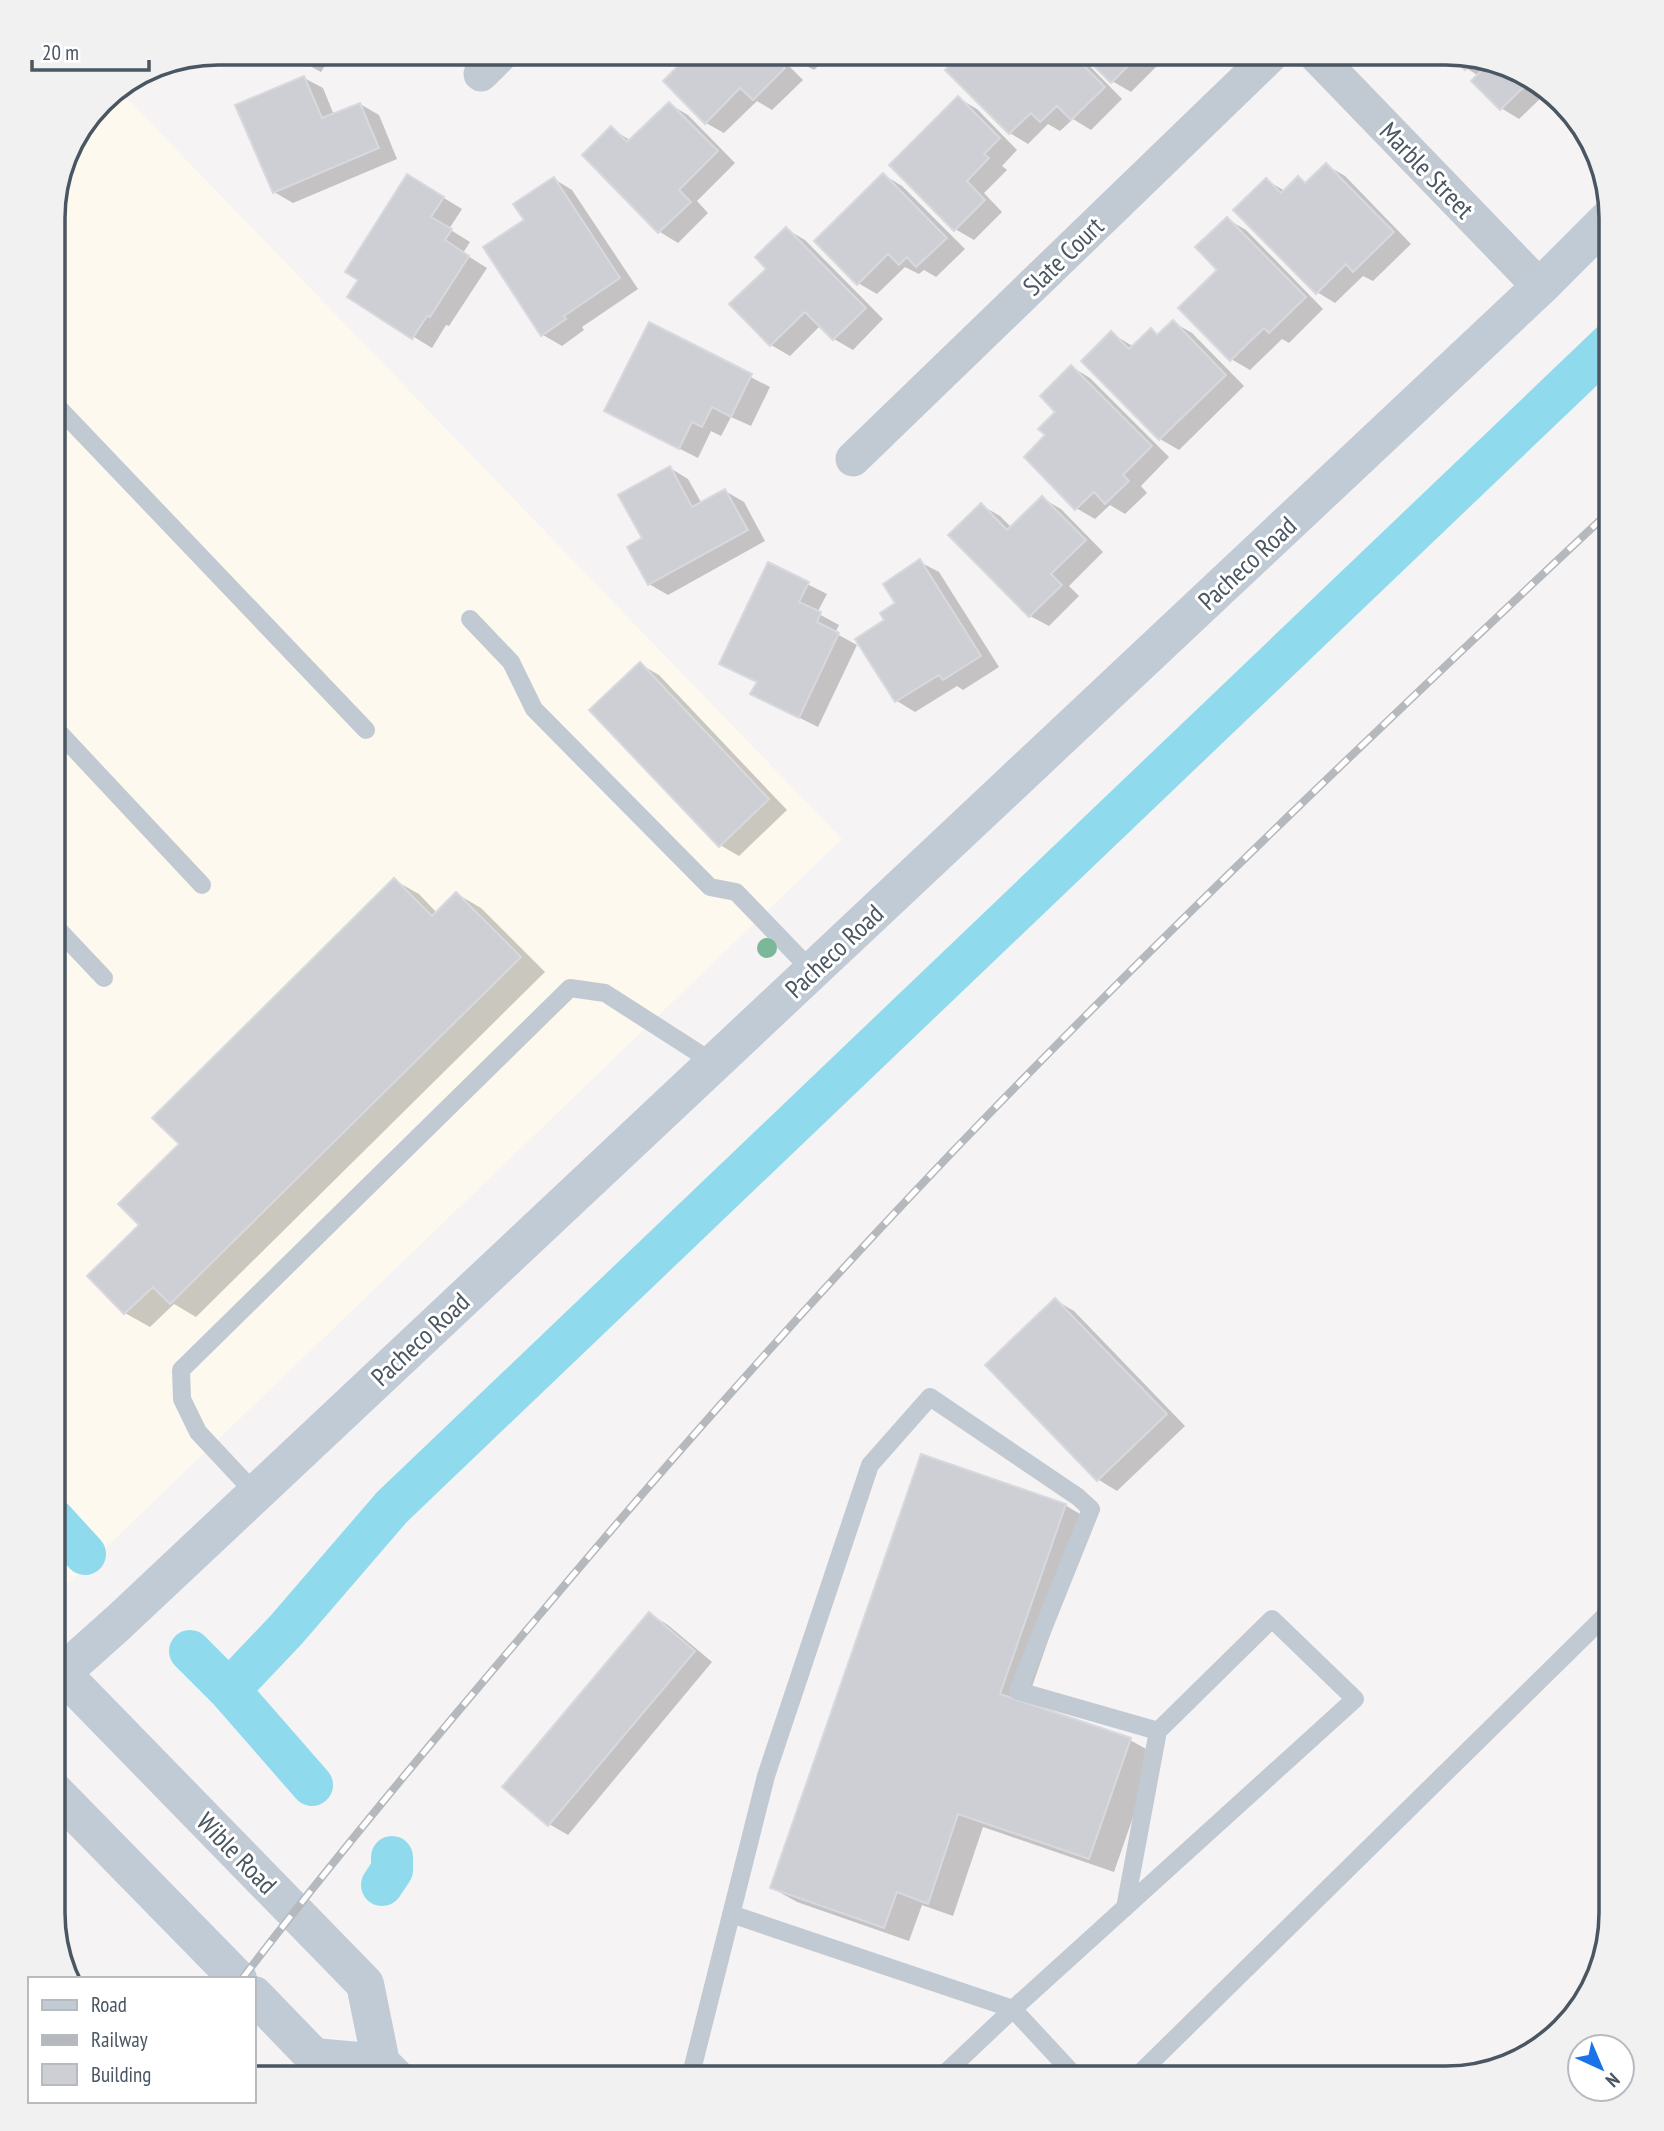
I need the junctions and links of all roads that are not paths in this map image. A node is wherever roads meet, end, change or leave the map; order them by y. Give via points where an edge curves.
1 (1261, 65) edge
2 (1326, 65) edge
3 (1599, 228) edge
4 (1540, 287) junction
5 (65, 415) edge
6 (853, 459) dead end
7 (470, 619) dead end
8 (366, 730) dead end
9 (65, 739) edge
10 (202, 885) dead end
11 (65, 937) edge
12 (812, 971) junction
13 (104, 978) dead end
14 (714, 1063) junction
15 (256, 1494) junction
16 (1599, 1624) edge
17 (65, 1664) edge
18 (65, 1683) edge
19 (1158, 1731) junction
20 (65, 1803) edge
21 (1125, 1908) junction
22 (731, 1914) junction
23 (236, 1977) edge
24 (256, 1997) edge
25 (1013, 2009) junction
26 (362, 2066) edge
27 (388, 2066) edge
28 (693, 2066) edge
29 (953, 2066) edge
30 (1066, 2066) edge
31 (1147, 2066) edge

1 - 6 street, Slate Court
2 - 4 street, Marble Street
3 - 4 street, Pacheco Road
4 - 12 street, Pacheco Road
5 - 8 lane
7 - 12 lane via 511,662 534,709 710,887 736,892
9 - 10 lane
11 - 13 lane
12 - 14 street, Pacheco Road
14 - 15 street, Pacheco Road
14 - 15 lane via 605,993 570,988 181,1370 182,1399 198,1432
15 - 17 street, Pacheco Road
16 - 31 lane
18 - 27 street, Wible Road via 365,1984
19 - 21 lane
19 - 21 lane via 1272,1619 1355,1699
19 - 22 lane via 1018,1691 1091,1509 930,1397 870,1465 766,1776
20 - 23 street
21 - 25 lane
22 - 25 lane
22 - 28 lane
24 - 26 street, Wible Road via 314,2057
25 - 29 lane
25 - 30 lane

